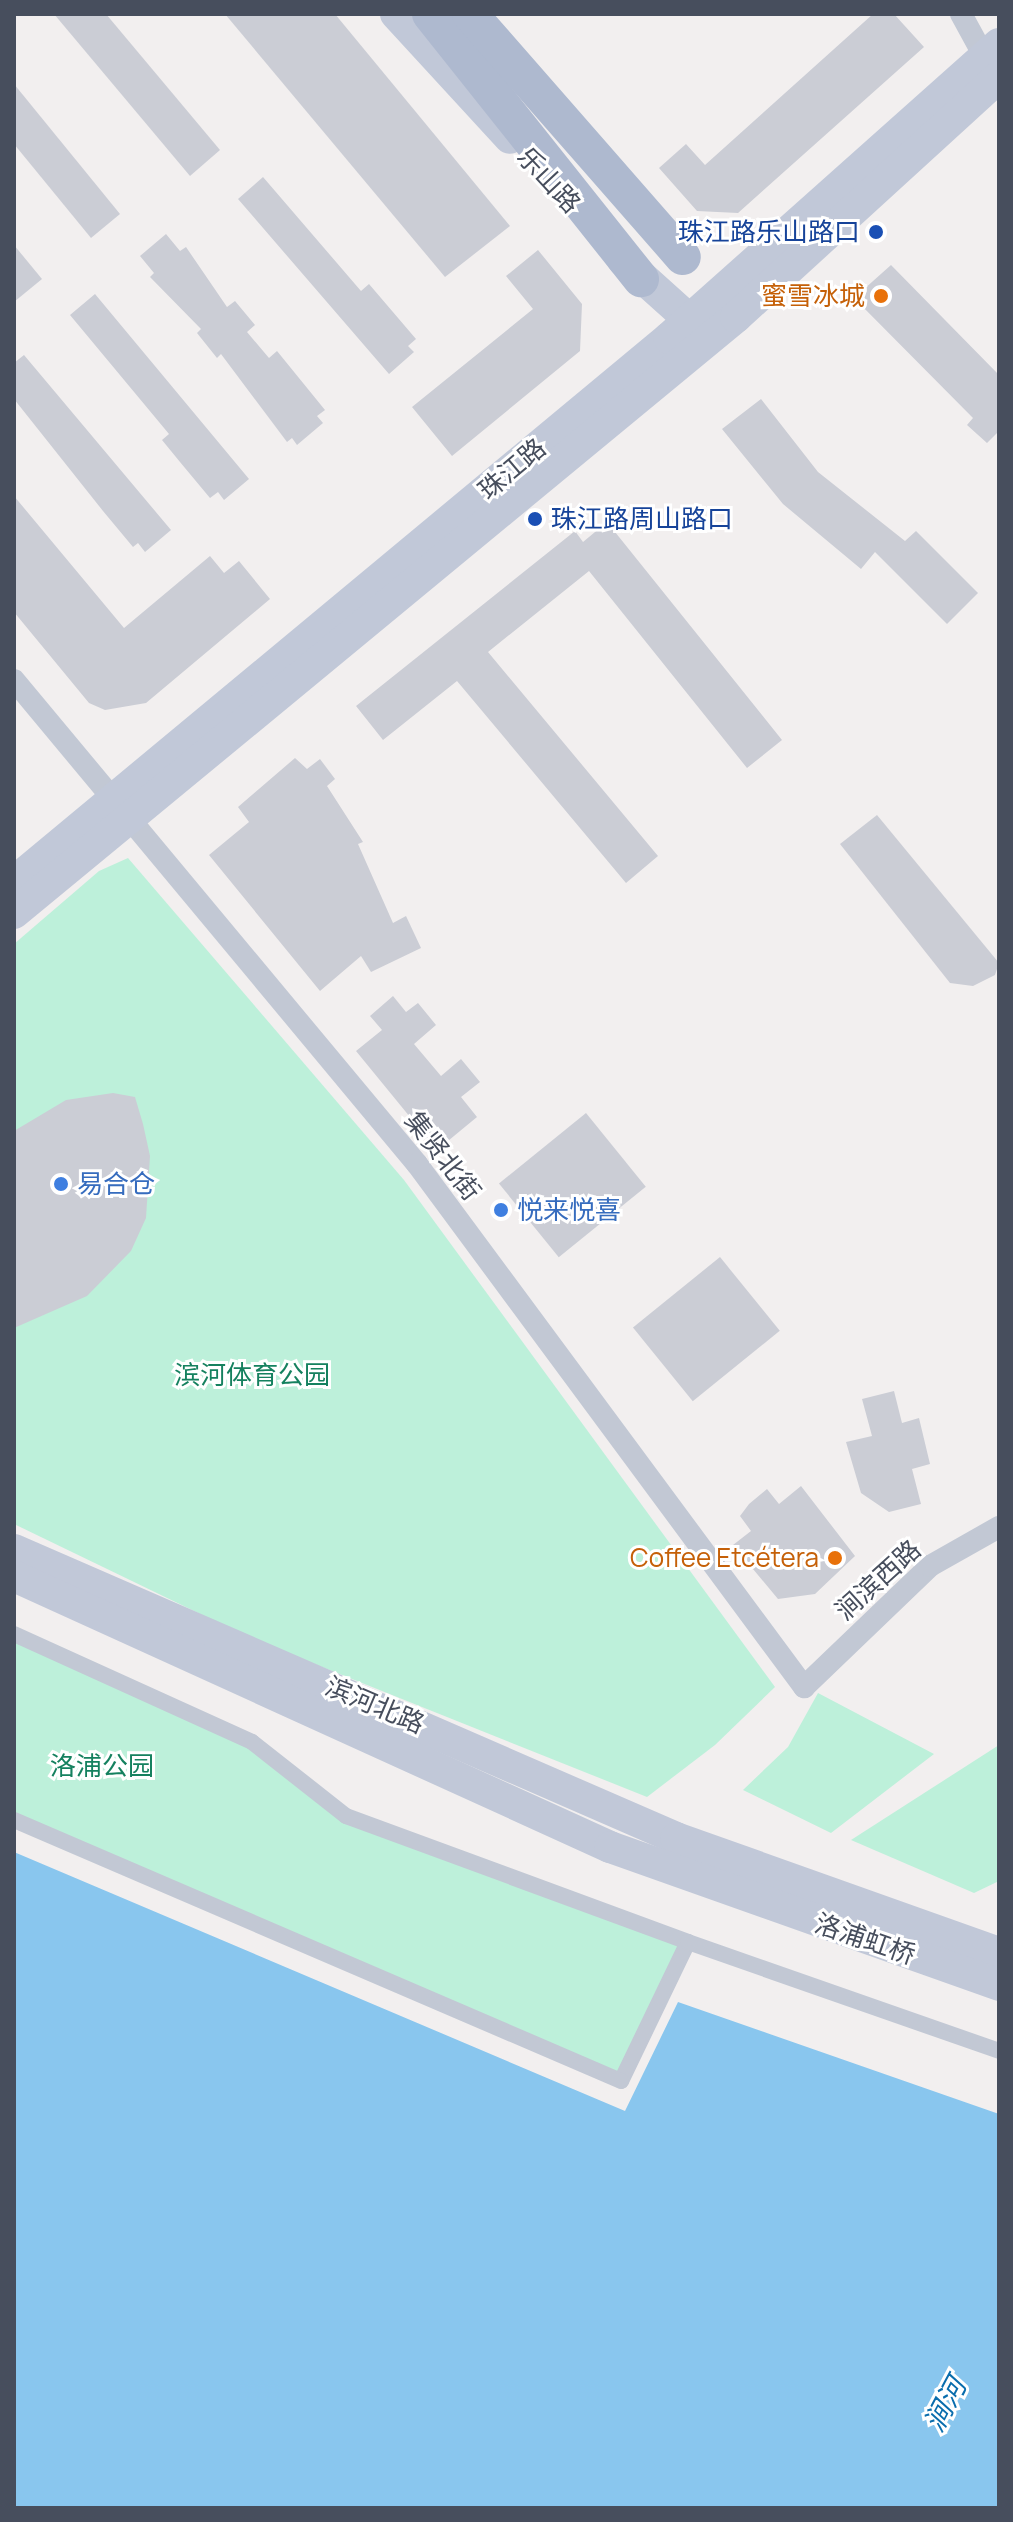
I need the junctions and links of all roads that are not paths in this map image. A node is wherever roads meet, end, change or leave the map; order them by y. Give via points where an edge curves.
1 (396, 14) edge
2 (430, 14) edge
3 (470, 14) edge
4 (493, 14) edge
5 (961, 14) edge
6 (995, 65) edge
7 (683, 257) junction
8 (641, 279) junction
9 (726, 305) junction
10 (699, 328) junction
11 (14, 680) edge
12 (121, 811) junction
13 (14, 882) edge
14 (14, 913) edge
15 (999, 1527) edge
16 (14, 1550) edge
17 (14, 1576) edge
18 (14, 1634) edge
19 (804, 1687) joint
20 (14, 1820) edge
21 (737, 1859) joint
22 (730, 1893) joint
23 (688, 1942) junction
24 (999, 1953) edge
25 (999, 1985) edge
26 (999, 2051) edge

1 - 8 main road, 乐山路
2 - 8 main road
3 - 7 main road
4 - 7 main road
5 - 6 street
6 - 9 main road, 珠江路
7 - 9 main road
8 - 10 main road, 乐山路
9 - 10 main road, 珠江路
10 - 12 main road, 珠江路
11 - 12 street, 集贤北街
12 - 13 main road, 珠江路
12 - 14 main road, 珠江路
12 - 19 street, 集贤北街 via 417,1164
15 - 19 street, 涧滨西路 via 930,1566
16 - 21 main road, 滨河北路
17 - 22 main road, 滨河北路 via 610,1847
18 - 23 street via 252,1742 346,1816
20 - 23 street via 621,2081
21 - 24 main road, 洛浦虹桥
22 - 25 main road, 洛浦虹桥
23 - 26 street

